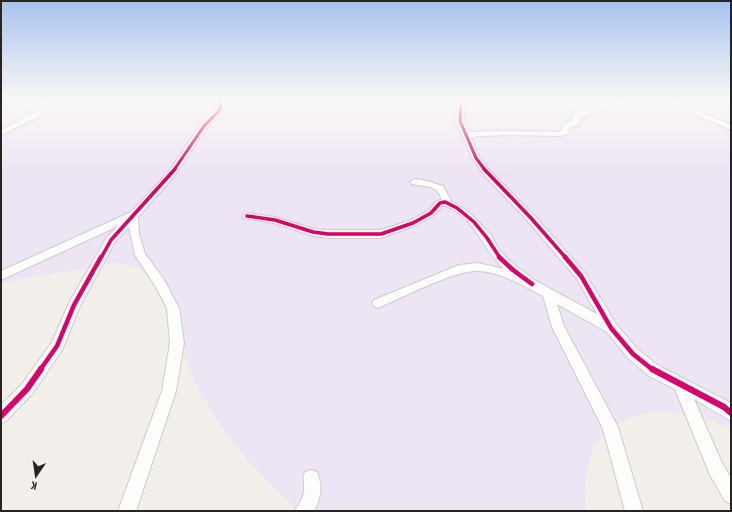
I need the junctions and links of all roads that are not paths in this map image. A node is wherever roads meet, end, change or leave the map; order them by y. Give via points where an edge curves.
1 (18, 124) edge
2 (206, 124) edge
3 (461, 124) edge
4 (572, 124) edge
5 (721, 124) edge
6 (731, 128) edge
7 (1, 133) edge
8 (465, 134) junction
9 (415, 182) dead end
10 (448, 203) junction
11 (133, 215) junction
12 (247, 216) dead end
13 (1, 276) edge
14 (532, 284) junction
15 (548, 292) junction
16 (378, 303) dead end
17 (611, 328) junction
18 (680, 386) junction
19 (731, 413) edge
20 (1, 416) edge
21 (310, 478) dead end
22 (731, 495) edge
23 (127, 511) edge
24 (304, 511) edge
25 (634, 511) edge

1 - 7 street
2 - 11 street via 170,176
3 - 8 street
4 - 8 street via 561,134
5 - 6 street
8 - 17 street via 476,158 488,174 581,276
9 - 10 street via 439,186 446,194
10 - 12 street via 440,203 431,213 406,225 382,234 370,235 314,232 275,220
10 - 14 street via 475,225 496,254 512,270
11 - 13 street
11 - 20 street via 111,240 93,269 57,346 27,389
11 - 23 street via 134,234 140,255 159,281 172,308 177,343 169,391
14 - 15 street
14 - 16 street via 512,275 468,267
15 - 17 street
15 - 25 street via 558,326 610,427
17 - 18 street via 632,354
18 - 19 street via 724,407
18 - 22 street via 716,469
21 - 24 street via 314,488 313,495

